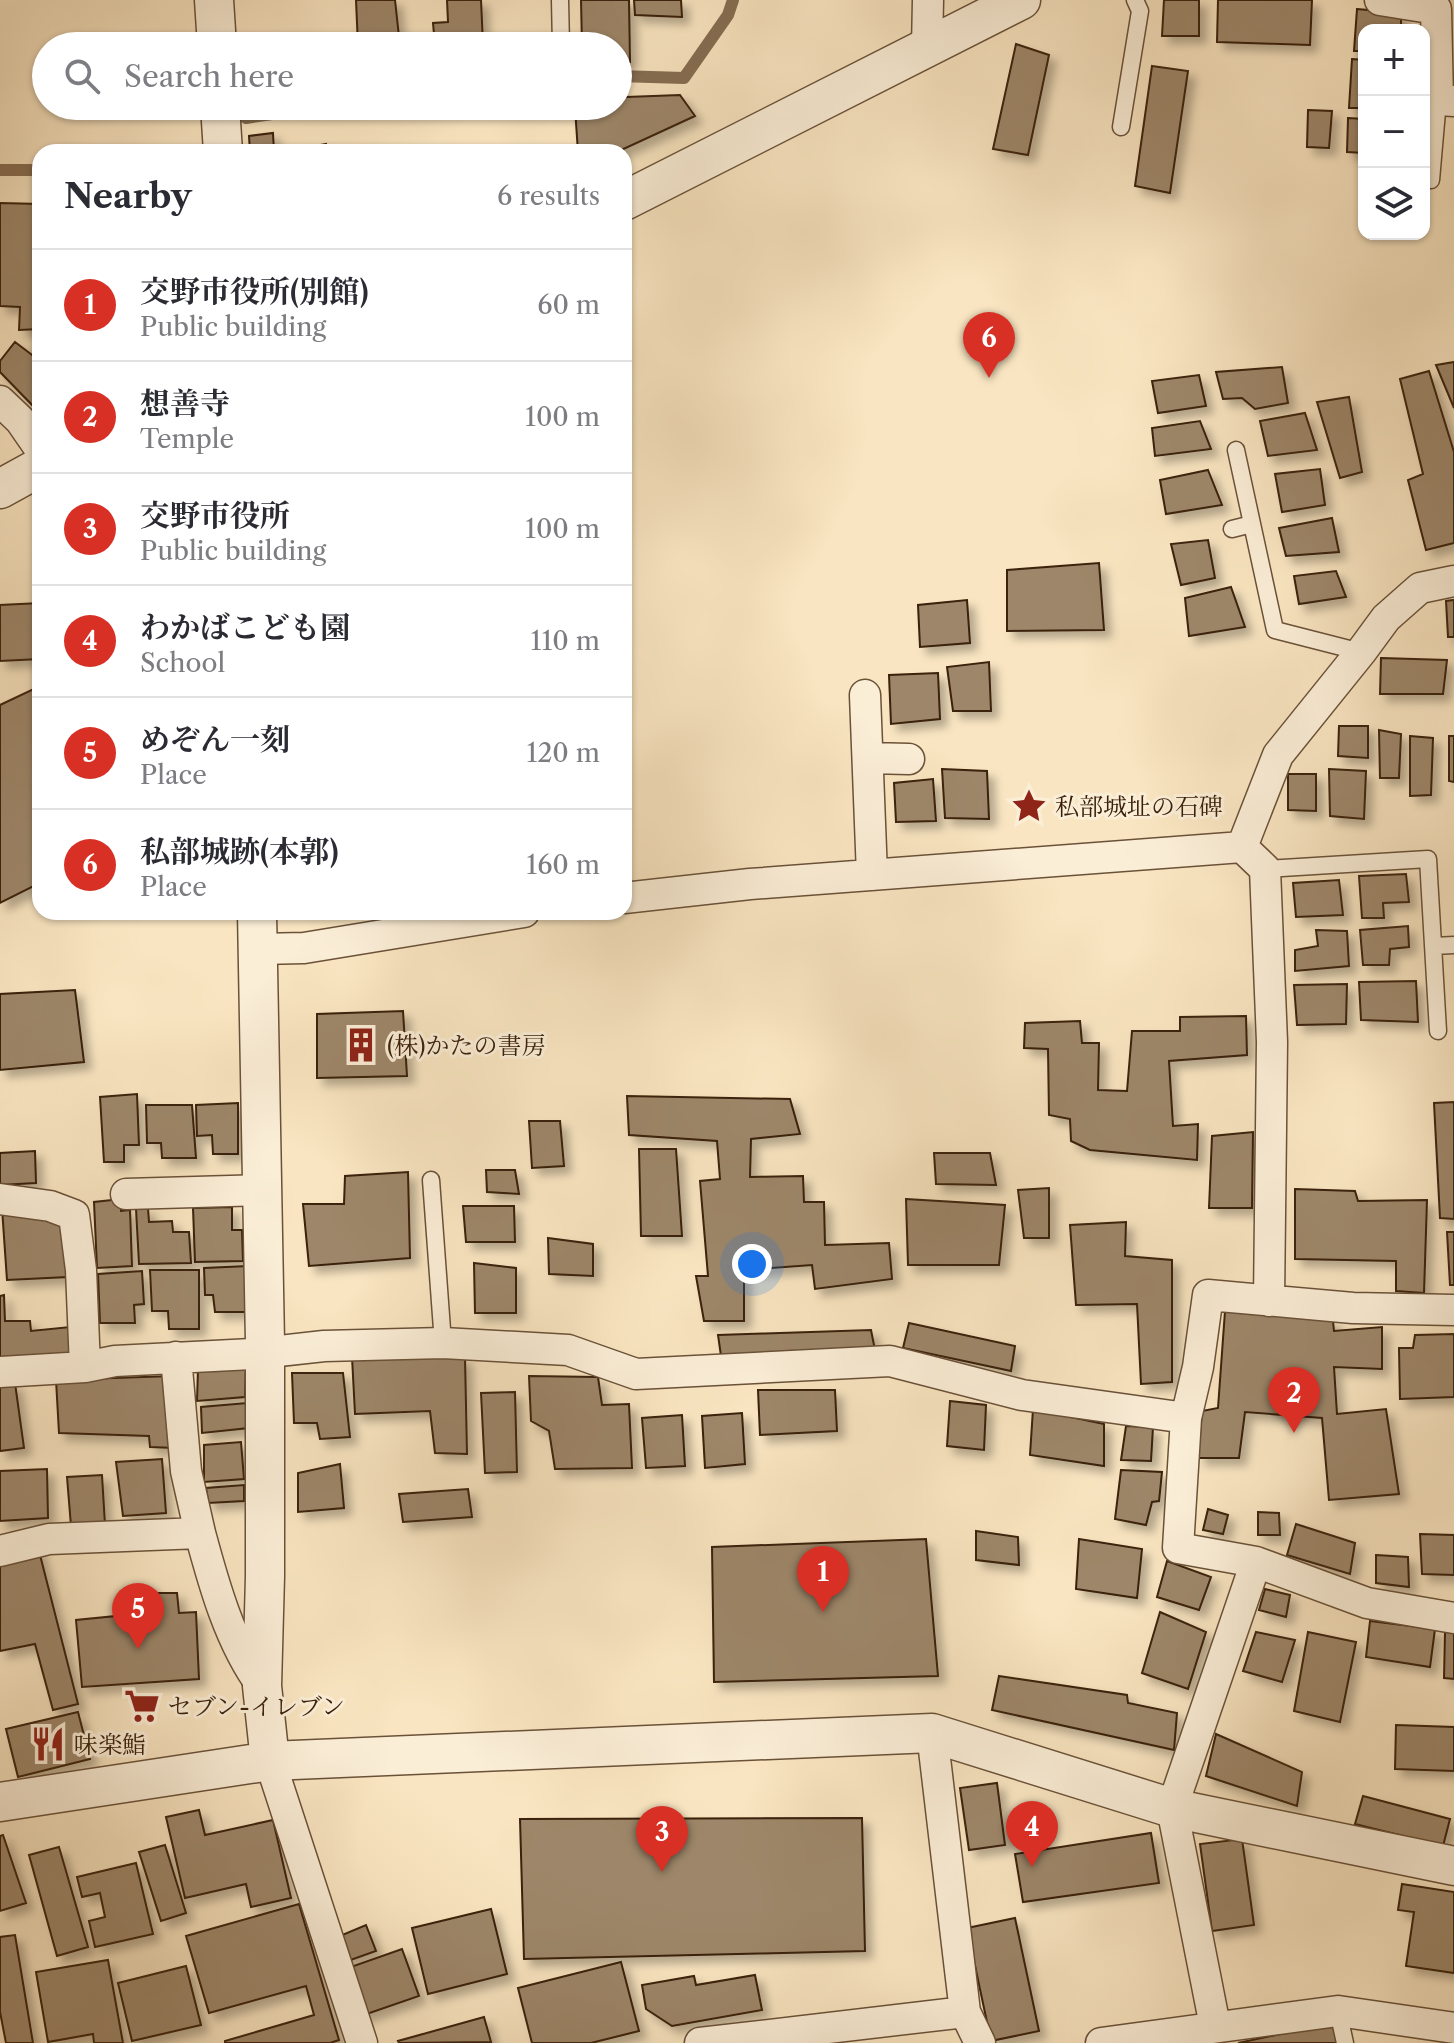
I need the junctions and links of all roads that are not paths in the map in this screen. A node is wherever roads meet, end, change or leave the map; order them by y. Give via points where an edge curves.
1 (214, 0) edge
2 (560, 0) edge
3 (928, 0) edge
4 (1021, 0) edge
5 (1135, 0) edge
6 (1380, 0) edge
7 (1445, 10) edge
8 (216, 32) edge
9 (561, 32) edge
10 (927, 48) junction
11 (1446, 101) edge
12 (221, 120) edge
13 (1121, 127) dead end
14 (222, 144) edge
15 (1431, 180) dead end
16 (632, 197) edge
17 (0, 401) edge
18 (32, 437) edge
19 (1236, 450) dead end
20 (32, 471) edge
21 (0, 489) edge
22 (1252, 524) junction
23 (1232, 529) dead end
24 (1454, 581) edge
25 (1361, 652) junction
26 (865, 695) dead end
27 (868, 758) junction
28 (909, 759) dead end
29 (1242, 847) junction
30 (1265, 869) junction
31 (872, 875) junction
32 (632, 897) edge
33 (445, 920) edge
34 (258, 930) edge
35 (1454, 945) edge
36 (1434, 946) junction
37 (1438, 1031) dead end
38 (431, 1180) dead end
39 (262, 1190) junction
40 (126, 1194) dead end
41 (0, 1199) edge
42 (1269, 1301) junction
43 (1454, 1310) edge
44 (443, 1343) junction
45 (265, 1352) junction
46 (176, 1357) junction
47 (85, 1367) junction
48 (0, 1372) edge
49 (1186, 1418) junction
50 (200, 1533) junction
51 (0, 1551) edge
52 (1256, 1562) junction
53 (1454, 1618) edge
54 (262, 1686) junction
55 (932, 1733) junction
56 (270, 1761) junction
57 (0, 1802) edge
58 (1172, 1808) junction
59 (1454, 1866) edge
60 (1338, 2011) junction
61 (965, 2012) junction
62 (1215, 2026) junction
63 (1454, 2028) edge
64 (362, 2043) edge
65 (700, 2043) edge
66 (980, 2043) edge
67 (1101, 2043) edge
68 (1345, 2043) edge

1 - 8 street
2 - 9 lane
3 - 10 street
4 - 10 street
5 - 13 lane via 1140,11
6 - 7 street
7 - 11 street
10 - 16 street
11 - 15 lane
12 - 14 street
17 - 18 street
19 - 22 lane
20 - 21 street
22 - 23 lane
22 - 25 lane via 1275,630
24 - 25 street via 1420,588 1386,618
25 - 29 street via 1278,755
26 - 27 street
27 - 28 street
27 - 31 street
29 - 30 street
29 - 31 street
30 - 36 lane via 1428,859
30 - 42 street via 1272,1042
31 - 32 street
33 - 34 street via 304,948
34 - 39 street
35 - 36 lane
36 - 37 lane
38 - 44 lane
39 - 40 street
39 - 45 street
41 - 47 street via 74,1215
42 - 43 street
42 - 49 street via 1208,1295
44 - 45 street
44 - 49 street via 568,1350 636,1374 890,1361 1022,1395
45 - 46 street
45 - 54 street
46 - 47 street
46 - 50 street via 186,1471
47 - 48 street
49 - 52 street via 1178,1548
50 - 51 street via 49,1539
50 - 54 street via 246,1665
52 - 53 street via 1367,1603
52 - 58 street
54 - 56 street
55 - 56 street
55 - 58 street
55 - 61 street
56 - 57 street
56 - 64 street
58 - 59 street
58 - 62 street
60 - 62 street
60 - 63 street
60 - 68 lane
61 - 65 street
61 - 66 street
62 - 67 street

